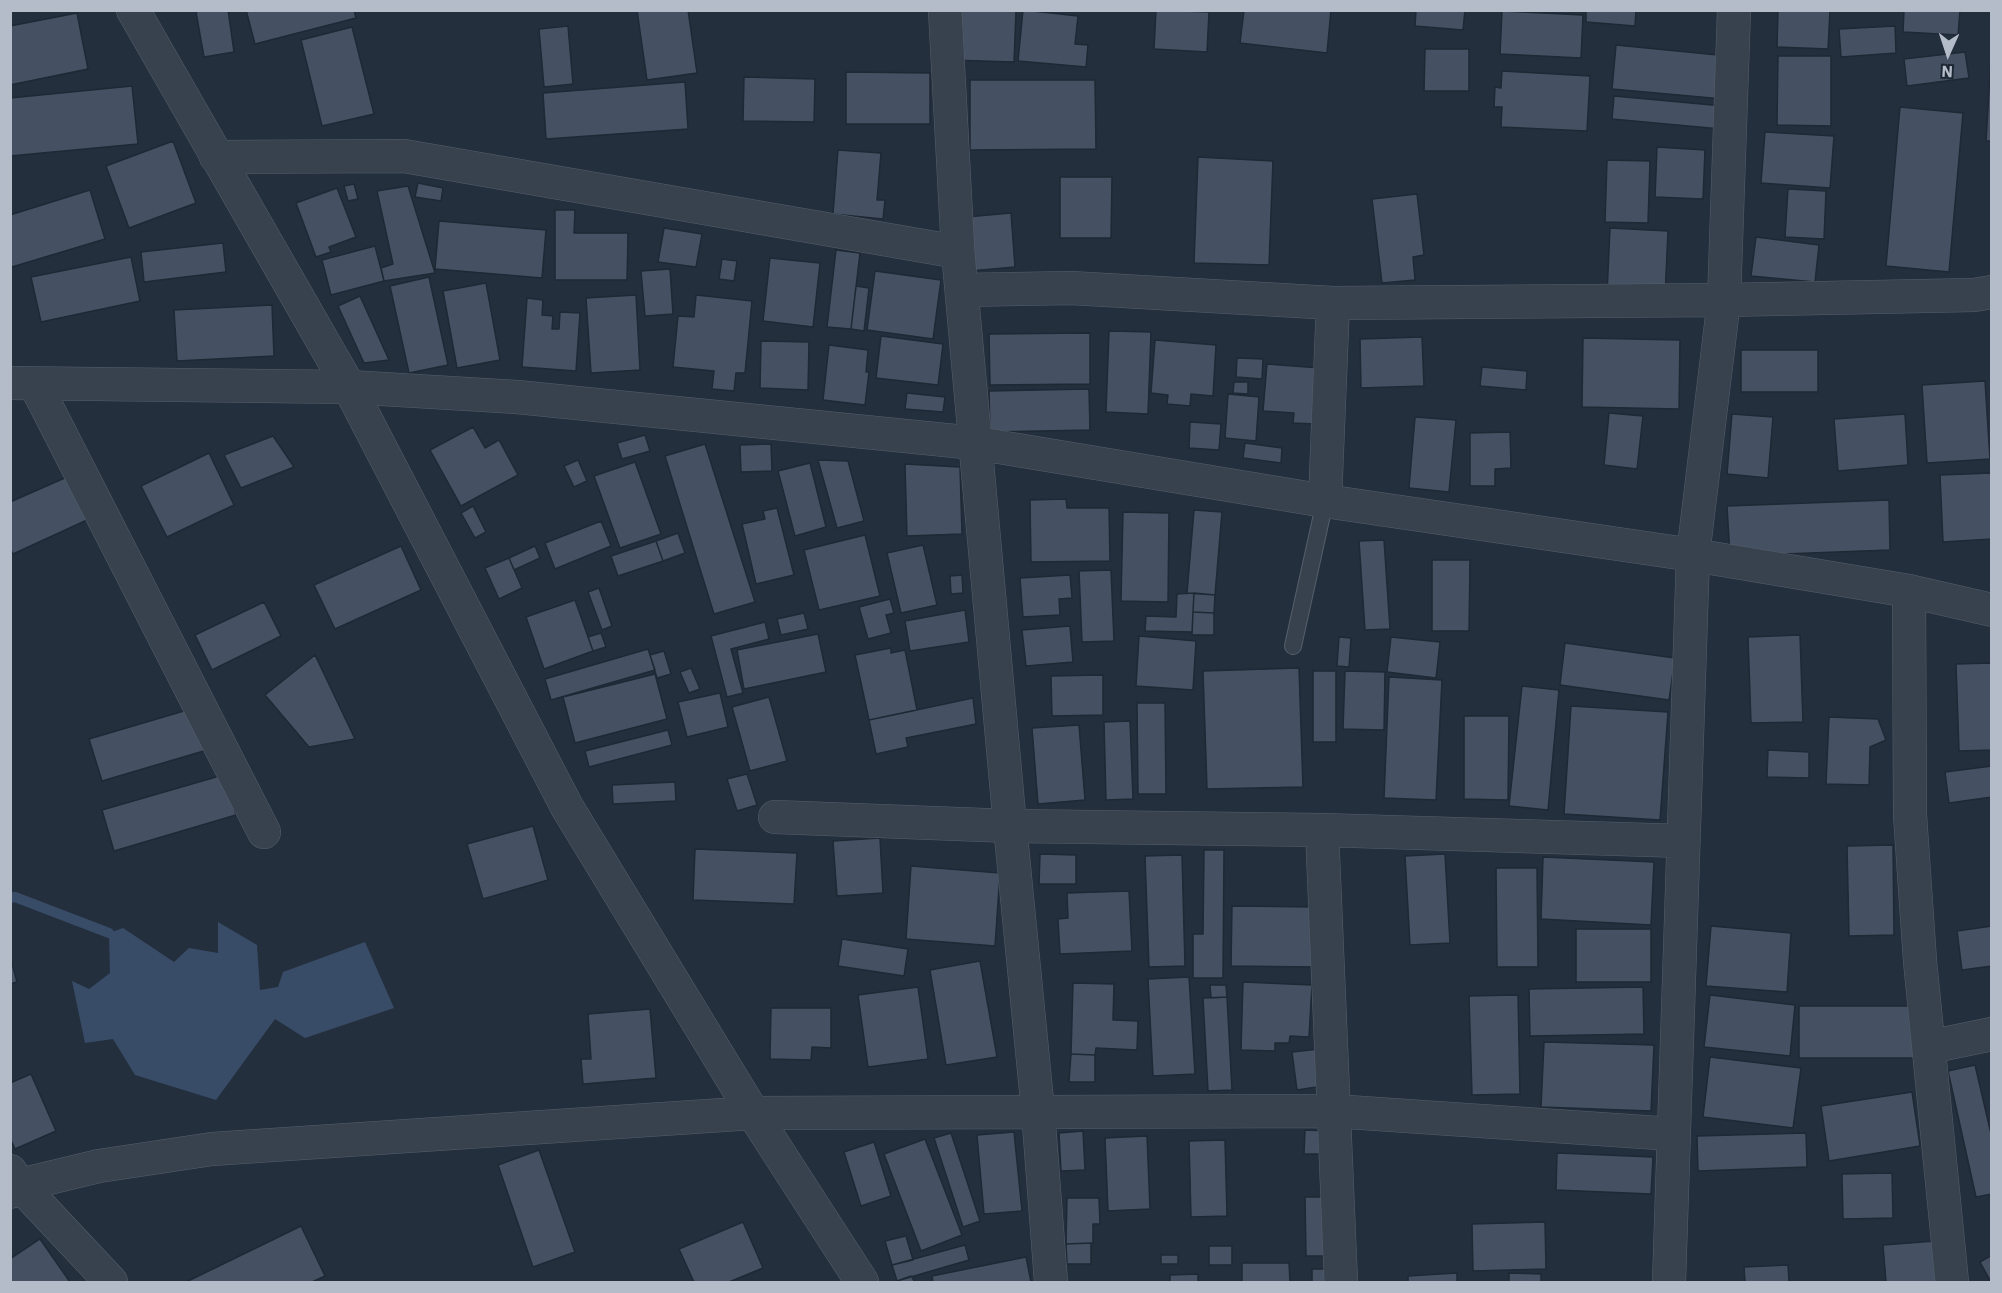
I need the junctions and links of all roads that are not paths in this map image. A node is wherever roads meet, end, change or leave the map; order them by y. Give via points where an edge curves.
1 (133, 10) edge
2 (945, 10) edge
3 (1734, 10) edge
4 (216, 157) junction
5 (958, 252) junction
6 (962, 290) junction
7 (1992, 292) edge
8 (1724, 300) junction
9 (1333, 303) junction
10 (23, 383) edge
11 (349, 387) junction
12 (975, 443) junction
13 (1325, 501) junction
14 (1694, 555) junction
15 (1909, 591) junction
16 (1992, 610) edge
17 (1293, 646) dead end
18 (776, 817) dead end
19 (1010, 826) junction
20 (1323, 830) junction
21 (264, 832) dead end
22 (1683, 841) junction
23 (1992, 1034) edge
24 (1929, 1047) junction
25 (1038, 1111) junction
26 (1333, 1111) junction
27 (753, 1113) junction
28 (1673, 1134) junction
29 (14, 1183) edge
30 (111, 1282) edge
31 (862, 1282) edge
32 (1051, 1282) edge
33 (1341, 1282) edge
34 (1669, 1282) edge
35 (1952, 1282) edge

1 - 4 street
2 - 5 street
3 - 8 street
4 - 5 street via 404,156
4 - 11 street
5 - 6 street
6 - 9 street via 1071,288
6 - 12 street
7 - 8 street
8 - 9 street
8 - 14 street
9 - 13 street
10 - 11 street
10 - 21 street
11 - 12 street via 516,397
11 - 27 street via 567,807
12 - 13 street
12 - 19 street
13 - 14 street
13 - 17 lane
14 - 15 street
14 - 22 street
15 - 16 street
15 - 24 street via 1910,814
18 - 19 street
19 - 20 street
19 - 25 street
20 - 22 street
20 - 26 street
22 - 28 street
23 - 24 street
24 - 35 street
25 - 26 street
25 - 27 street
25 - 32 street
26 - 28 street
26 - 33 street
27 - 29 street via 212,1149
27 - 31 street
28 - 34 street
29 - 30 street

